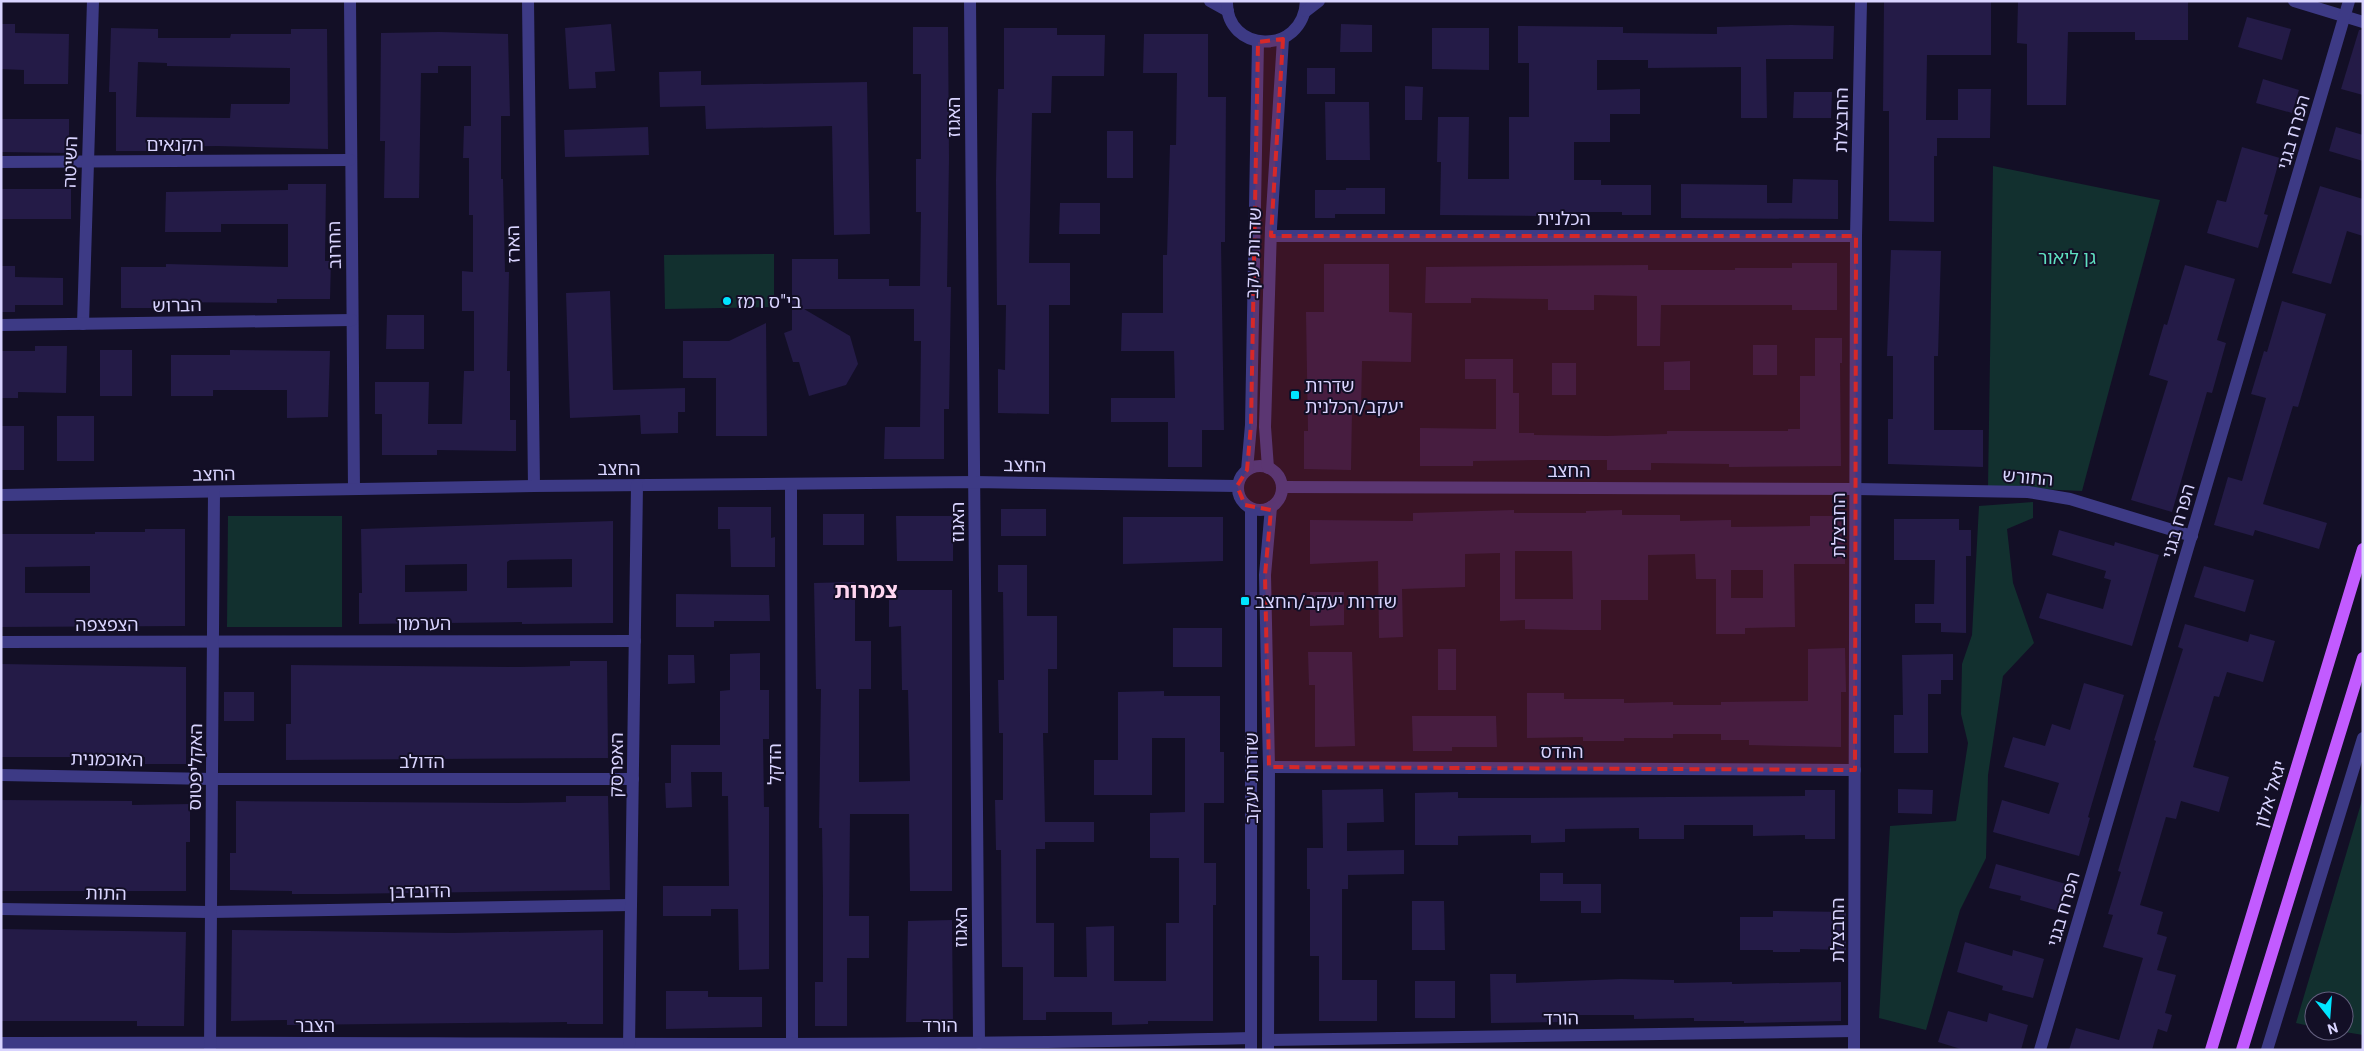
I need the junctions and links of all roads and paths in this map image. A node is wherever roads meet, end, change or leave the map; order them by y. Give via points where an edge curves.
1 (93, 1) edge
2 (350, 1) edge
3 (528, 1) edge
4 (970, 1) edge
5 (1210, 1) edge
6 (1319, 1) edge
7 (1861, 1) edge
8 (2294, 1) edge
9 (2349, 1) edge
10 (1228, 6) edge
11 (1306, 6) edge
12 (2345, 16) junction
13 (2363, 22) edge
14 (1283, 39) junction
15 (1258, 42) junction
16 (350, 160) junction
17 (1, 162) edge
18 (88, 162) junction
19 (1271, 236) junction
20 (1856, 236) junction
21 (352, 320) junction
22 (83, 324) junction
23 (1, 325) edge
24 (1268, 468) junction
25 (1247, 470) junction
26 (974, 482) junction
27 (791, 484) junction
28 (637, 485) junction
29 (534, 486) junction
30 (1237, 486) junction
31 (1282, 487) junction
32 (354, 489) junction
33 (1856, 489) junction
34 (214, 492) junction
35 (1, 495) edge
36 (1272, 507) junction
37 (1251, 509) junction
38 (2192, 536) junction
39 (2363, 549) edge
40 (214, 641) junction
41 (635, 641) junction
42 (1, 642) edge
43 (2363, 658) edge
44 (2363, 738) edge
45 (1269, 767) junction
46 (1855, 770) junction
47 (1, 775) edge
48 (212, 779) junction
49 (633, 779) junction
50 (631, 905) junction
51 (1, 910) edge
52 (210, 912) junction
53 (1854, 1032) junction
54 (1, 1043) edge
55 (978, 1043) junction
56 (792, 1044) junction
57 (1251, 1044) edge
58 (1268, 1045) edge
59 (70, 1046) edge
60 (210, 1046) edge
61 (628, 1046) junction
62 (672, 1048) edge
63 (1854, 1050) edge
64 (2040, 1050) edge
65 (2211, 1050) edge
66 (2242, 1050) edge
67 (2267, 1050) edge

1 - 18 street, השיטה
2 - 16 street, החרוב
3 - 29 street, הארז
4 - 26 street, האגוז
5 - 10 street
6 - 11 street
7 - 20 street, החבצלת
8 - 12 street
9 - 12 street, הפרח בגני
10 - 15 street via 1237,29
11 - 14 street via 1301,22
12 - 13 street
12 - 38 street, הפרח בגני
14 - 15 street
14 - 19 street, שדרות יעקב
15 - 25 street, שדרות יעקב via 1251,425
16 - 18 street, הקנאים
16 - 21 street, החרוב
17 - 18 street, הקנאים
18 - 22 street, השיטה
19 - 20 street, הכלנית
19 - 24 street, שדרות יעקב via 1265,427
20 - 33 street, החבצלת
21 - 22 street, הברוש
21 - 32 street, החרוב
22 - 23 street, הברוש
24 - 25 street
24 - 31 street via 1278,476
25 - 30 street
26 - 27 street, החצב
26 - 30 street, החצב
26 - 55 street, האגוז
27 - 28 street, החצב
27 - 56 street, הדקל
28 - 29 street, החצב
28 - 41 street, האפרסק
29 - 32 street, החצב
30 - 37 street via 1240,500
31 - 33 street, החצב
31 - 36 street via 1279,499
32 - 34 street, החצב
33 - 38 street, החורש via 2028,492 2070,499
33 - 46 street, החבצלת
34 - 35 street, החצב
34 - 40 street, האקליפטוס
36 - 37 street
36 - 45 street, שדרות יעקב via 1265,575
37 - 57 street, שדרות יעקב
38 - 64 street, הפרח בגני
39 - 65 main road, יגאל אלון
40 - 41 street, הערמון
40 - 42 street, הצפצפה
40 - 48 street, האקליפטוס
41 - 49 street, האפרסק
43 - 66 main road
44 - 67 street
45 - 46 street, ההדס
45 - 58 street, שדרות יעקב
46 - 53 street, החבצלת
47 - 48 street, האוכמנית
48 - 49 street, הדולב
48 - 52 street, האקליפטוס
49 - 50 street, האפרסק
50 - 52 street, הדובדבן
50 - 61 street, האפרסק
51 - 52 street, התות
52 - 60 street, האקליפטוס
53 - 58 street, הורד
53 - 63 street, החבצלת
54 - 59 street, הצבר
55 - 56 street, הורד
55 - 57 street, הורד
56 - 62 street, הורד
59 - 60 street, הצבר
60 - 61 street, הצבר
61 - 62 street, הורד

